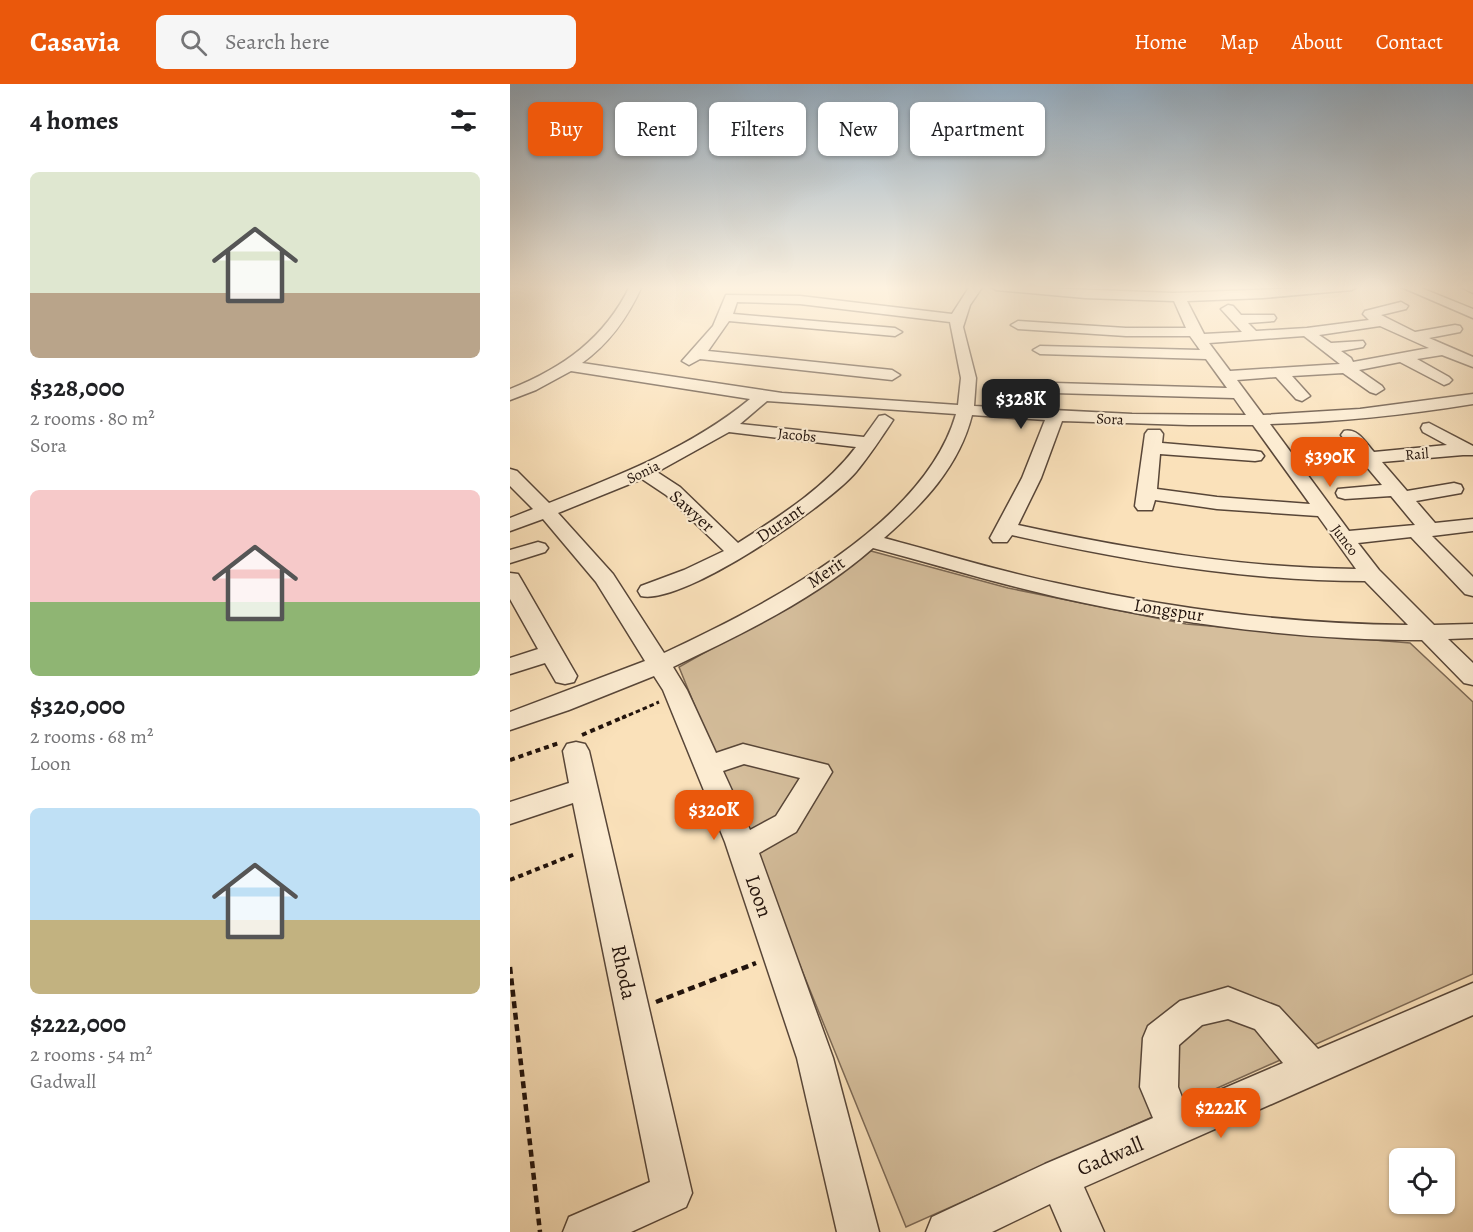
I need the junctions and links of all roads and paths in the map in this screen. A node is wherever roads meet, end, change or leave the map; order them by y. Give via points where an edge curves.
1 (603, 340) edge
2 (709, 340) edge
3 (895, 340) edge
4 (959, 340) edge
5 (1034, 340) edge
6 (1200, 340) edge
7 (1240, 340) edge
8 (1262, 340) edge
9 (1317, 340) edge
10 (1422, 340) edge
11 (1253, 341) joint
12 (1358, 344) dead end
13 (1328, 348) junction
14 (1040, 350) junction
15 (1444, 350) junction
16 (696, 354) junction
17 (1210, 355) junction
18 (1405, 358) junction
19 (1472, 362) edge
20 (1346, 364) junction
21 (569, 366) junction
22 (1281, 373) junction
23 (892, 375) junction
24 (1226, 376) junction
25 (1444, 380) dead end
26 (667, 381) junction
27 (1376, 389) dead end
28 (1052, 390) junction
29 (1238, 393) junction
30 (510, 394) edge
31 (764, 395) junction
32 (1302, 396) dead end
33 (889, 397) dead end
34 (1472, 400) edge
35 (964, 410) junction
36 (885, 420) dead end
37 (1156, 421) junction
38 (1259, 422) junction
39 (726, 427) junction
40 (1430, 428) dead end
41 (869, 443) junction
42 (1470, 445) edge
43 (1360, 446) junction
44 (1153, 448) junction
45 (1313, 450) dead end
46 (1255, 456) dead end
47 (644, 472) junction
48 (510, 475) edge
49 (1454, 489) dead end
50 (1345, 493) dead end
51 (1399, 493) junction
52 (547, 512) junction
53 (1324, 512) junction
54 (510, 525) edge
55 (1473, 525) edge
56 (1423, 530) junction
57 (1344, 538) junction
58 (871, 541) junction
59 (538, 548) dead end
60 (737, 553) junction
61 (510, 557) edge
62 (1371, 574) junction
63 (510, 579) edge
64 (1469, 581) edge
65 (649, 591) dead end
66 (1473, 631) edge
67 (1427, 633) junction
68 (550, 653) junction
69 (658, 663) junction
70 (510, 666) edge
71 (566, 676) dead end
72 (1473, 677) edge
73 (677, 695) junction
74 (510, 721) edge
75 (573, 743) junction
76 (510, 760) edge
77 (708, 766) junction
78 (584, 789) junction
79 (510, 813) edge
80 (596, 846) junction
81 (742, 848) junction
82 (510, 880) edge
83 (779, 954) junction
84 (510, 968) edge
85 (1471, 1003) edge
86 (632, 1012) junction
87 (1312, 1069) junction
88 (1176, 1128) junction
89 (1059, 1178) junction
90 (540, 1232) edge
91 (584, 1232) edge
92 (858, 1232) edge
93 (947, 1232) edge
94 (1083, 1232) edge

1 - 21 street
2 - 16 street
3 - 23 street
4 - 35 street, Merit via 969,385
5 - 14 street
6 - 17 street, Junco
7 - 11 street
8 - 11 street
9 - 13 street
10 - 15 street
12 - 13 street
13 - 20 street
14 - 17 street
14 - 28 street
15 - 18 street
15 - 19 street
16 - 23 street
16 - 26 street
17 - 24 street, Junco
18 - 20 street
18 - 25 street
20 - 22 street
20 - 27 street
21 - 26 street, Sora
21 - 30 street
22 - 24 street
22 - 32 street
23 - 33 street
24 - 29 street, Junco
26 - 31 street, Sora
28 - 29 street
28 - 35 street, Sora
28 - 37 street, Sora
28 - 62 street via 1037,468 1003,533 1246,571 1329,576
29 - 38 street, Junco
31 - 35 street, Sora
31 - 39 street, Sonia
34 - 38 street, Sora via 1369,415
35 - 58 street, Merit via 955,442 934,478
36 - 41 street, Durant
37 - 38 street, Sora
37 - 44 street
38 - 53 street, Junco
39 - 41 street, Jacobs
39 - 47 street, Sonia
40 - 42 street
41 - 60 street, Durant via 849,469 819,496
42 - 43 street, Rail
43 - 45 street, Rail
43 - 51 street
44 - 46 street
44 - 53 street via 1146,499
47 - 52 street, Sonia
47 - 60 street, Sawyer via 673,491
48 - 52 street, Loon
49 - 51 street
50 - 51 street
51 - 56 street
52 - 54 street, Sonia
52 - 69 street, Loon via 605,579
53 - 57 street, Junco
55 - 56 street
56 - 57 street
56 - 64 street
57 - 62 street, Junco
58 - 67 street, Longspur via 1057,590 1164,610 1274,626
58 - 69 street, Merit via 743,624
59 - 61 street
60 - 65 street, Durant
62 - 67 street, Junco
63 - 68 street
66 - 67 street, Longspur
67 - 72 street, Junco
68 - 70 street
68 - 71 street
69 - 73 street, Loon
69 - 74 street, Merit
73 - 75 path
73 - 77 street, Loon
75 - 76 path
75 - 78 street, Rhoda
77 - 81 street, Loon
77 - 81 street via 743,754 818,772 786,824
78 - 79 street
78 - 80 street, Rhoda
80 - 82 path
80 - 86 street, Rhoda
81 - 83 street, Loon
83 - 86 path
83 - 92 street, Loon via 815,1058
84 - 90 path
85 - 87 street, Gadwall
86 - 91 street, Rhoda via 672,1193
87 - 88 street, Gadwall
87 - 88 street via 1267,1018 1228,1003 1192,1012 1161,1038 1159,1087
88 - 89 street, Gadwall
89 - 93 street, Gadwall
89 - 94 street

